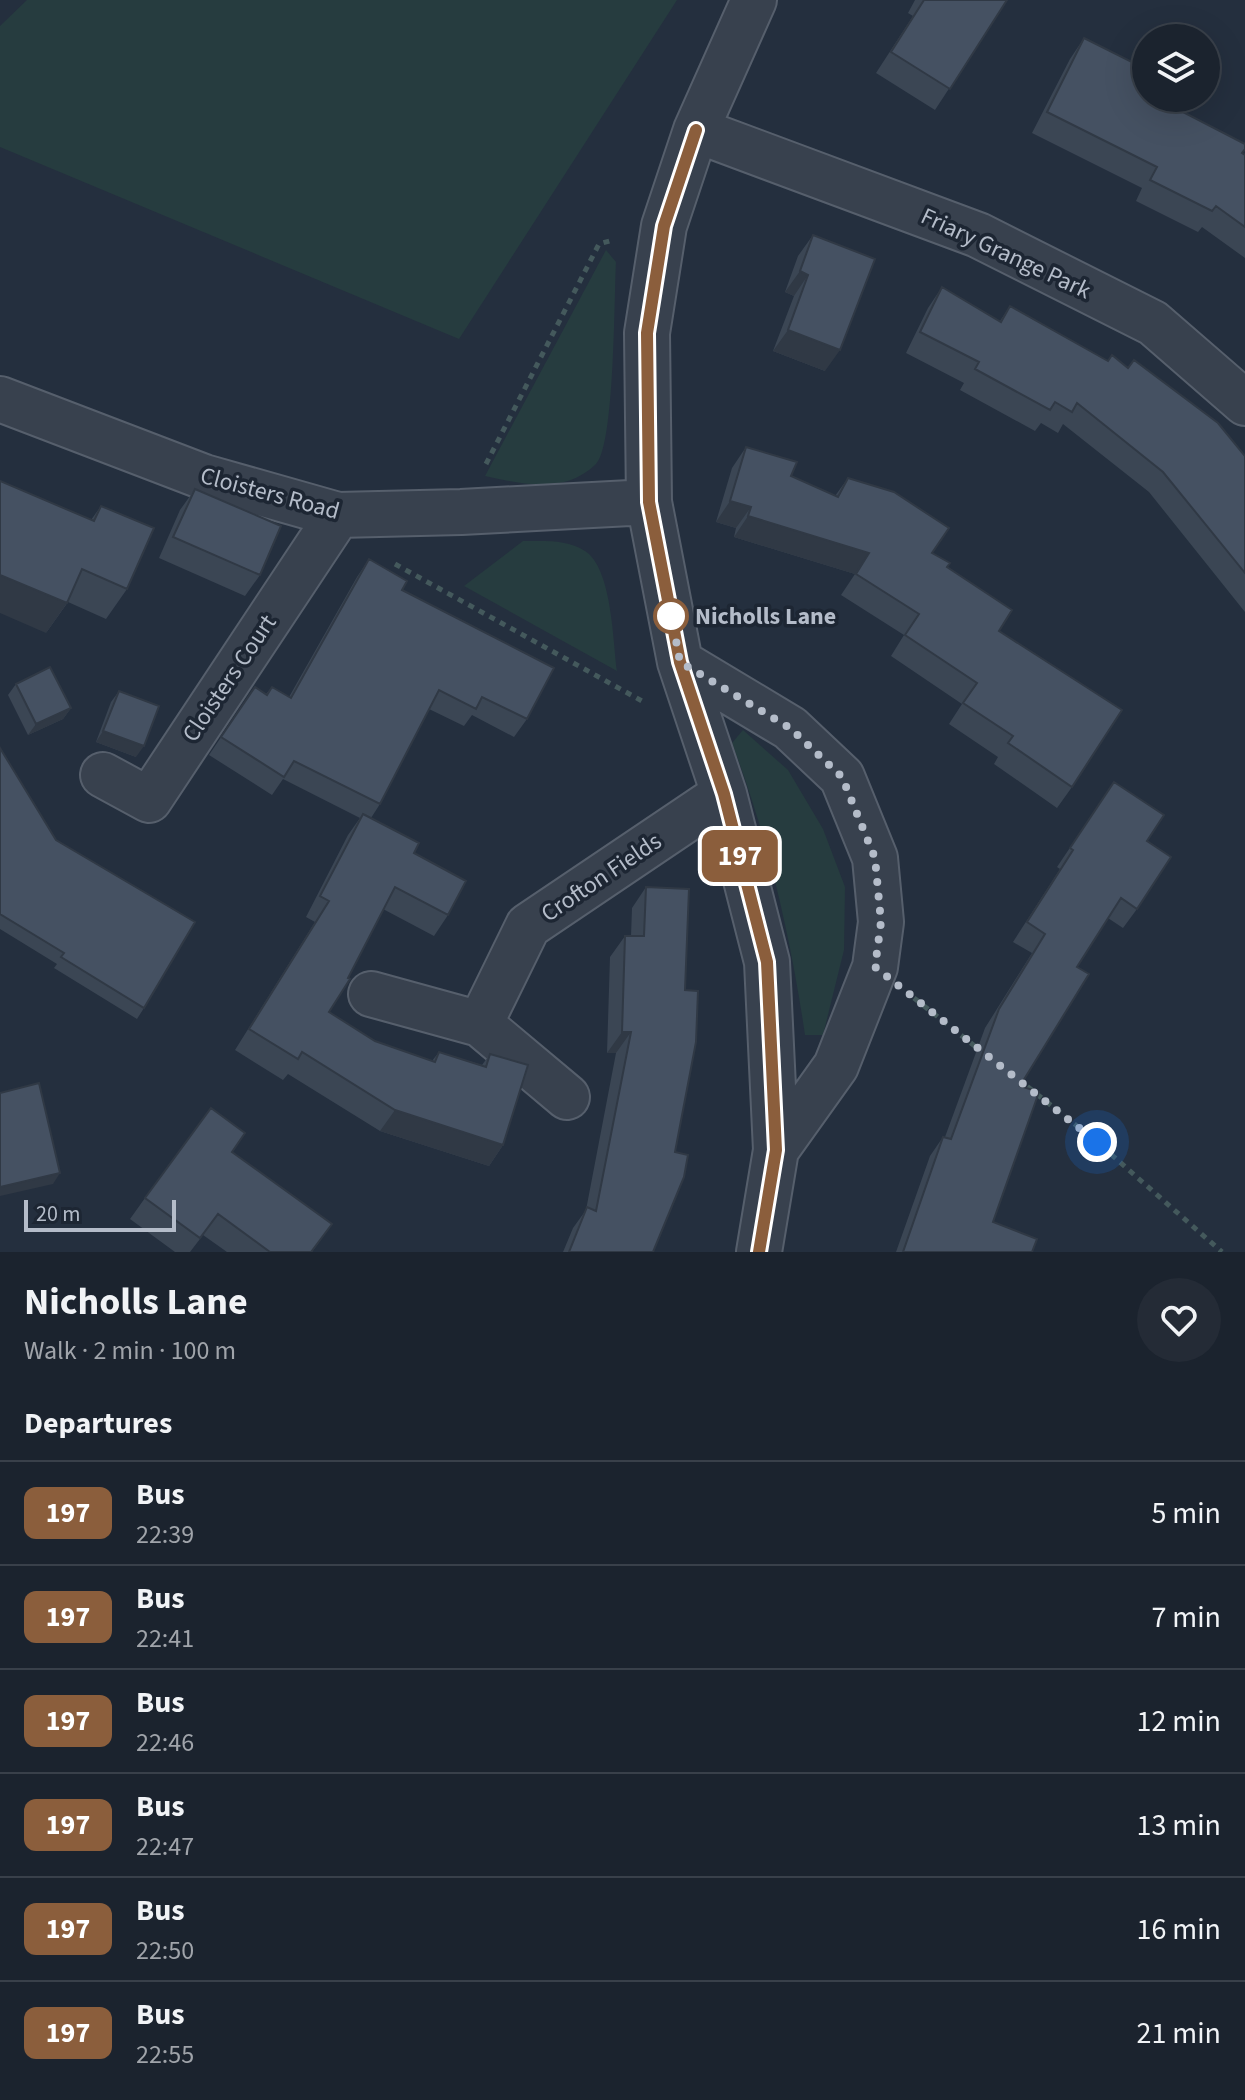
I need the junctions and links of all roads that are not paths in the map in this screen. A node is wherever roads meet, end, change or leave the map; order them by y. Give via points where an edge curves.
1 (754, 0) edge
2 (696, 130) junction
3 (0, 399) edge
4 (1245, 403) edge
5 (649, 502) junction
6 (338, 515) junction
7 (680, 662) junction
8 (103, 775) dead end
9 (724, 794) junction
10 (371, 994) dead end
11 (480, 1024) junction
12 (567, 1097) dead end
13 (776, 1150) junction
14 (759, 1252) edge

1 - 2 street
2 - 4 street, Friary Grange Park via 1005,248 1153,323
2 - 5 street via 664,226 647,333
3 - 6 street, Cloisters Road via 204,477
5 - 6 street, Cloisters Road
5 - 7 street
6 - 8 street, Cloisters Court via 149,800
7 - 9 street
7 - 13 street via 790,728 842,777 875,858 881,922 875,967 836,1066
9 - 11 street, Crofton Fields via 528,926
9 - 13 street via 767,962
10 - 11 street
11 - 12 street
13 - 14 street

